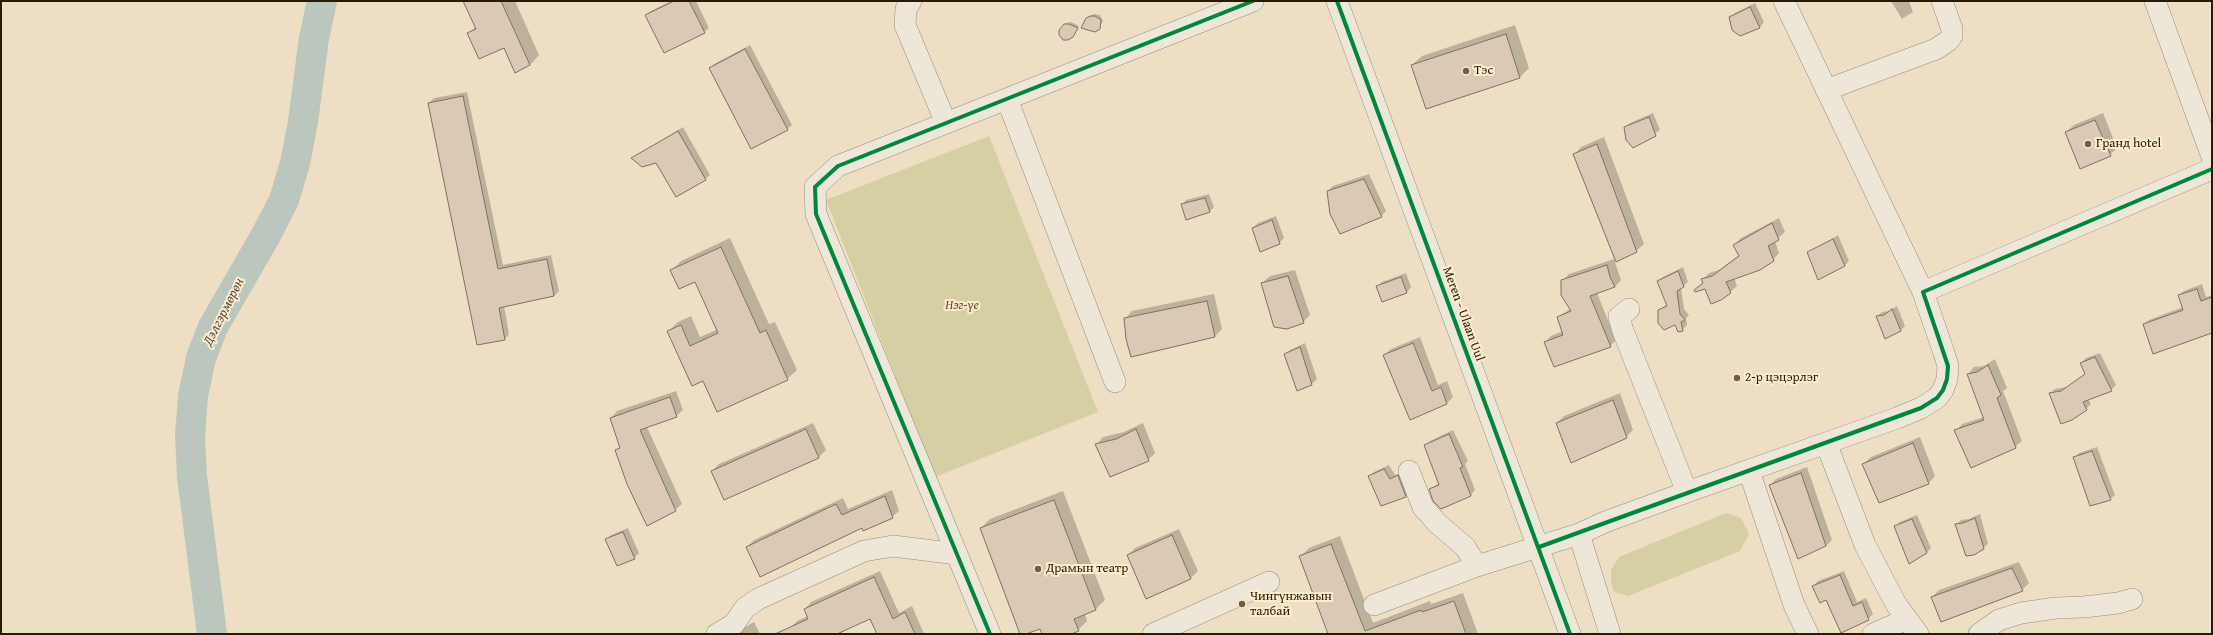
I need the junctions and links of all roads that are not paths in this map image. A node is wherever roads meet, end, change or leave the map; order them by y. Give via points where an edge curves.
1 (911, 1) edge
2 (1253, 1) edge
3 (1337, 1) edge
4 (1784, 1) edge
5 (1942, 1) edge
6 (2154, 1) edge
7 (1826, 90) junction
8 (1007, 99) junction
9 (946, 123) junction
10 (2212, 157) edge
11 (2212, 169) edge
12 (1923, 292) junction
13 (1629, 309) dead end
14 (1115, 382) dead end
15 (1826, 443) junction
16 (1408, 471) dead end
17 (1749, 471) junction
18 (1687, 492) junction
19 (1579, 534) junction
20 (1539, 547) junction
21 (957, 554) junction
22 (1477, 566) junction
23 (1269, 582) dead end
24 (2132, 599) dead end
25 (1374, 605) dead end
26 (1912, 626) edge
27 (717, 634) edge
28 (990, 634) edge
29 (1153, 634) edge
30 (1570, 634) edge
31 (1610, 634) edge
32 (1808, 634) edge
33 (1873, 634) edge
34 (1979, 634) edge

1 - 9 street via 906,9 905,25
2 - 8 street
3 - 20 street, Meren - Ulaan Uul
4 - 7 street
5 - 7 street via 1952,29 1952,36 1948,41 1936,48
6 - 10 street
7 - 12 street
8 - 9 street
8 - 14 street
9 - 21 street via 838,166 815,187 816,214
11 - 12 street
12 - 15 street via 1948,366 1943,390 1937,398 1921,408
13 - 18 street via 1619,317 1623,331
15 - 17 street
15 - 26 street via 1865,545 1896,604
16 - 22 street via 1423,507 1465,547
17 - 18 street
17 - 32 street via 1794,605
18 - 19 street
19 - 20 street
19 - 31 street
20 - 22 street
20 - 30 street, Meren - Ulaan Uul
21 - 27 street via 893,546 864,551 758,599 745,608 734,624
21 - 28 street
22 - 25 street
23 - 29 street
24 - 34 street via 2112,604 2021,613 1999,620
26 - 33 street

